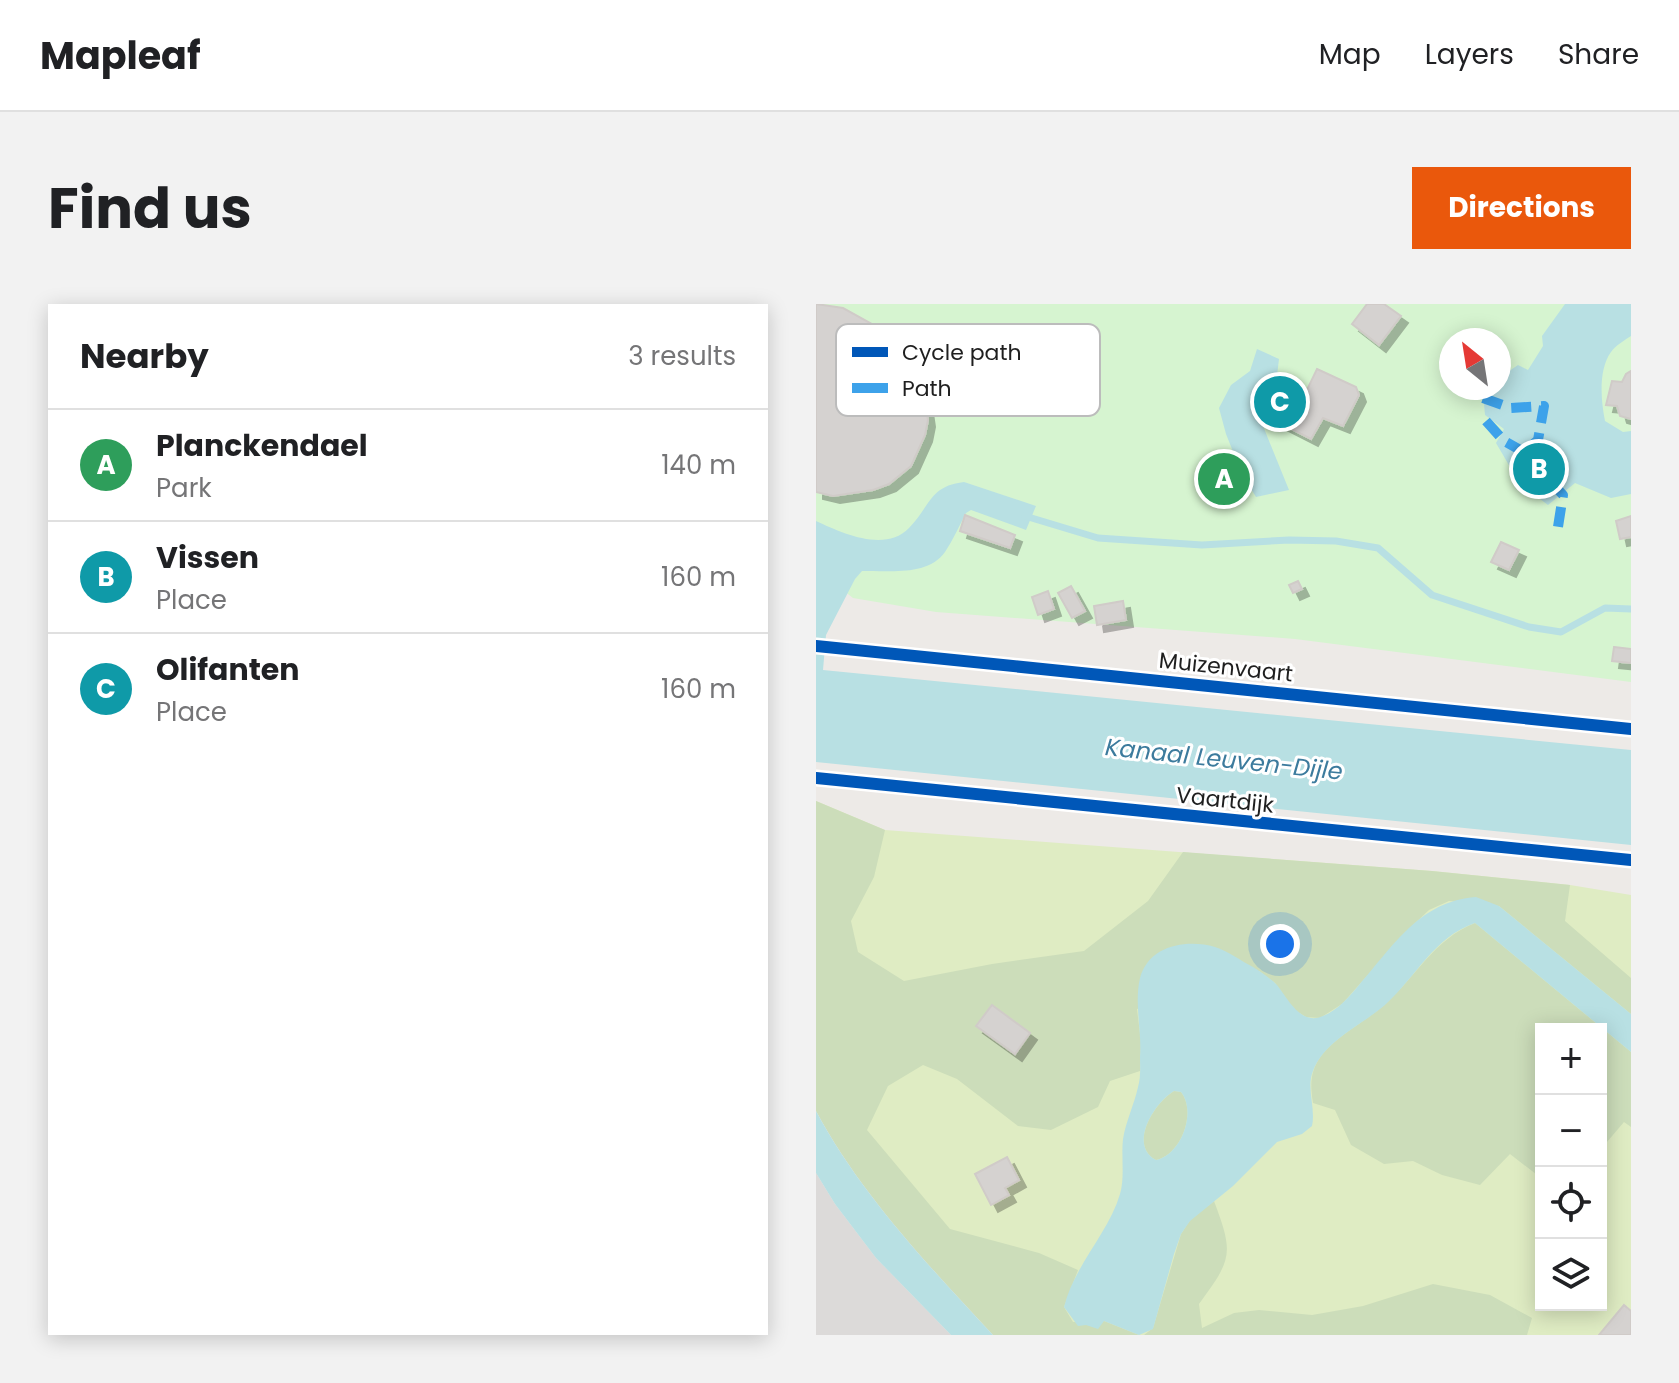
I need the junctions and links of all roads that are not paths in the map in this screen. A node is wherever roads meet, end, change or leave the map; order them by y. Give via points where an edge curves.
1 (816, 646) edge
2 (1631, 729) edge
3 (816, 778) edge
4 (1631, 860) edge

1 - 2 lane, Muizenvaart
3 - 4 lane, Vaartdijk

